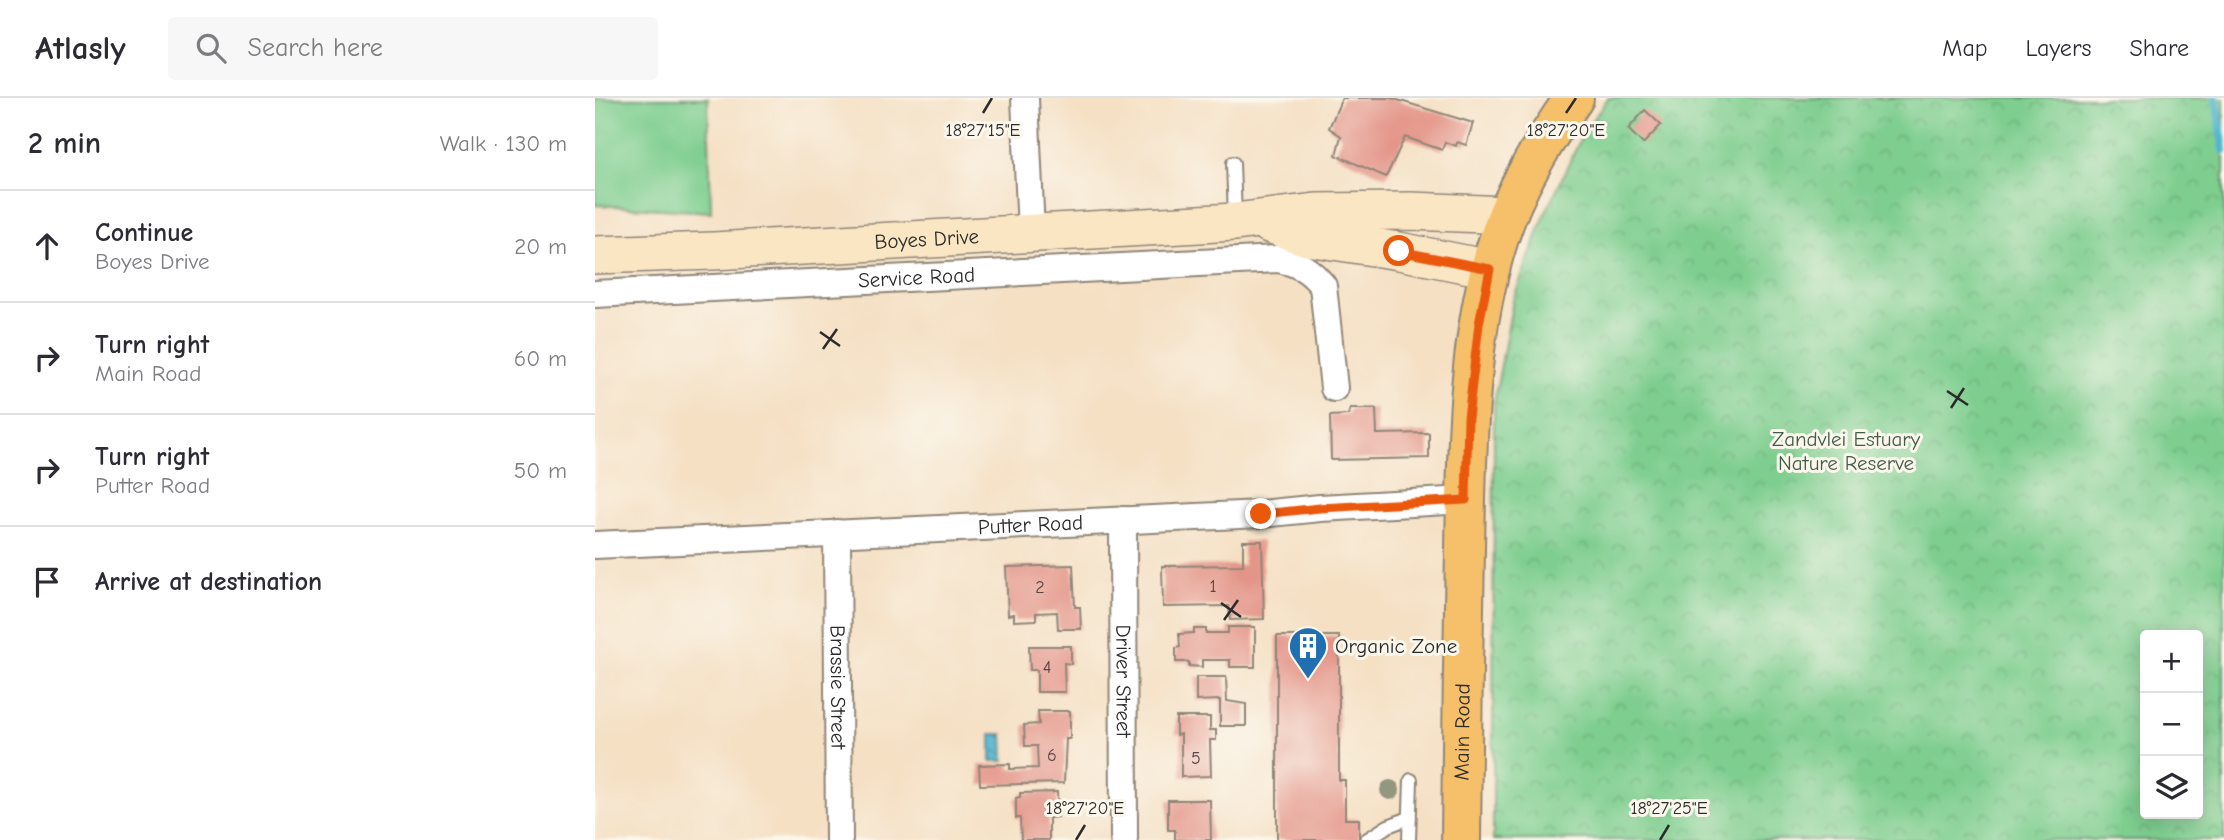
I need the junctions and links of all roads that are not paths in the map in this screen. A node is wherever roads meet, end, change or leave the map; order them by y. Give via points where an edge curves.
1 (1025, 98) edge
2 (1574, 98) edge
3 (1233, 163) dead end
4 (1507, 215) junction
5 (1246, 221) junction
6 (1031, 233) junction
7 (595, 255) edge
8 (1240, 262) junction
9 (1490, 269) junction
10 (595, 295) edge
11 (1334, 388) dead end
12 (1466, 500) junction
13 (1122, 520) junction
14 (837, 533) junction
15 (595, 545) edge
16 (1411, 780) dead end
17 (1409, 818) junction
18 (839, 840) edge
19 (1124, 840) edge
20 (1367, 840) edge
21 (1409, 840) edge
22 (1461, 840) edge

1 - 6 street
2 - 4 main road, Main Road via 1534,160
3 - 5 lane
4 - 5 main road, Boyes Drive via 1316,212
4 - 9 main road, Main Road
5 - 6 main road, Boyes Drive
5 - 8 street
5 - 9 main road, Boyes Drive
6 - 7 main road, Boyes Drive
8 - 10 street, Service Road
8 - 11 street, Service Road via 1289,261 1313,273 1323,286
9 - 12 main road, Main Road via 1468,418
12 - 13 street, Putter Road
12 - 22 main road, Main Road
13 - 14 street, Putter Road
13 - 19 street, Driver Street
14 - 15 street, Putter Road
14 - 18 street, Brassie Street
16 - 17 lane
17 - 20 lane
17 - 21 lane

